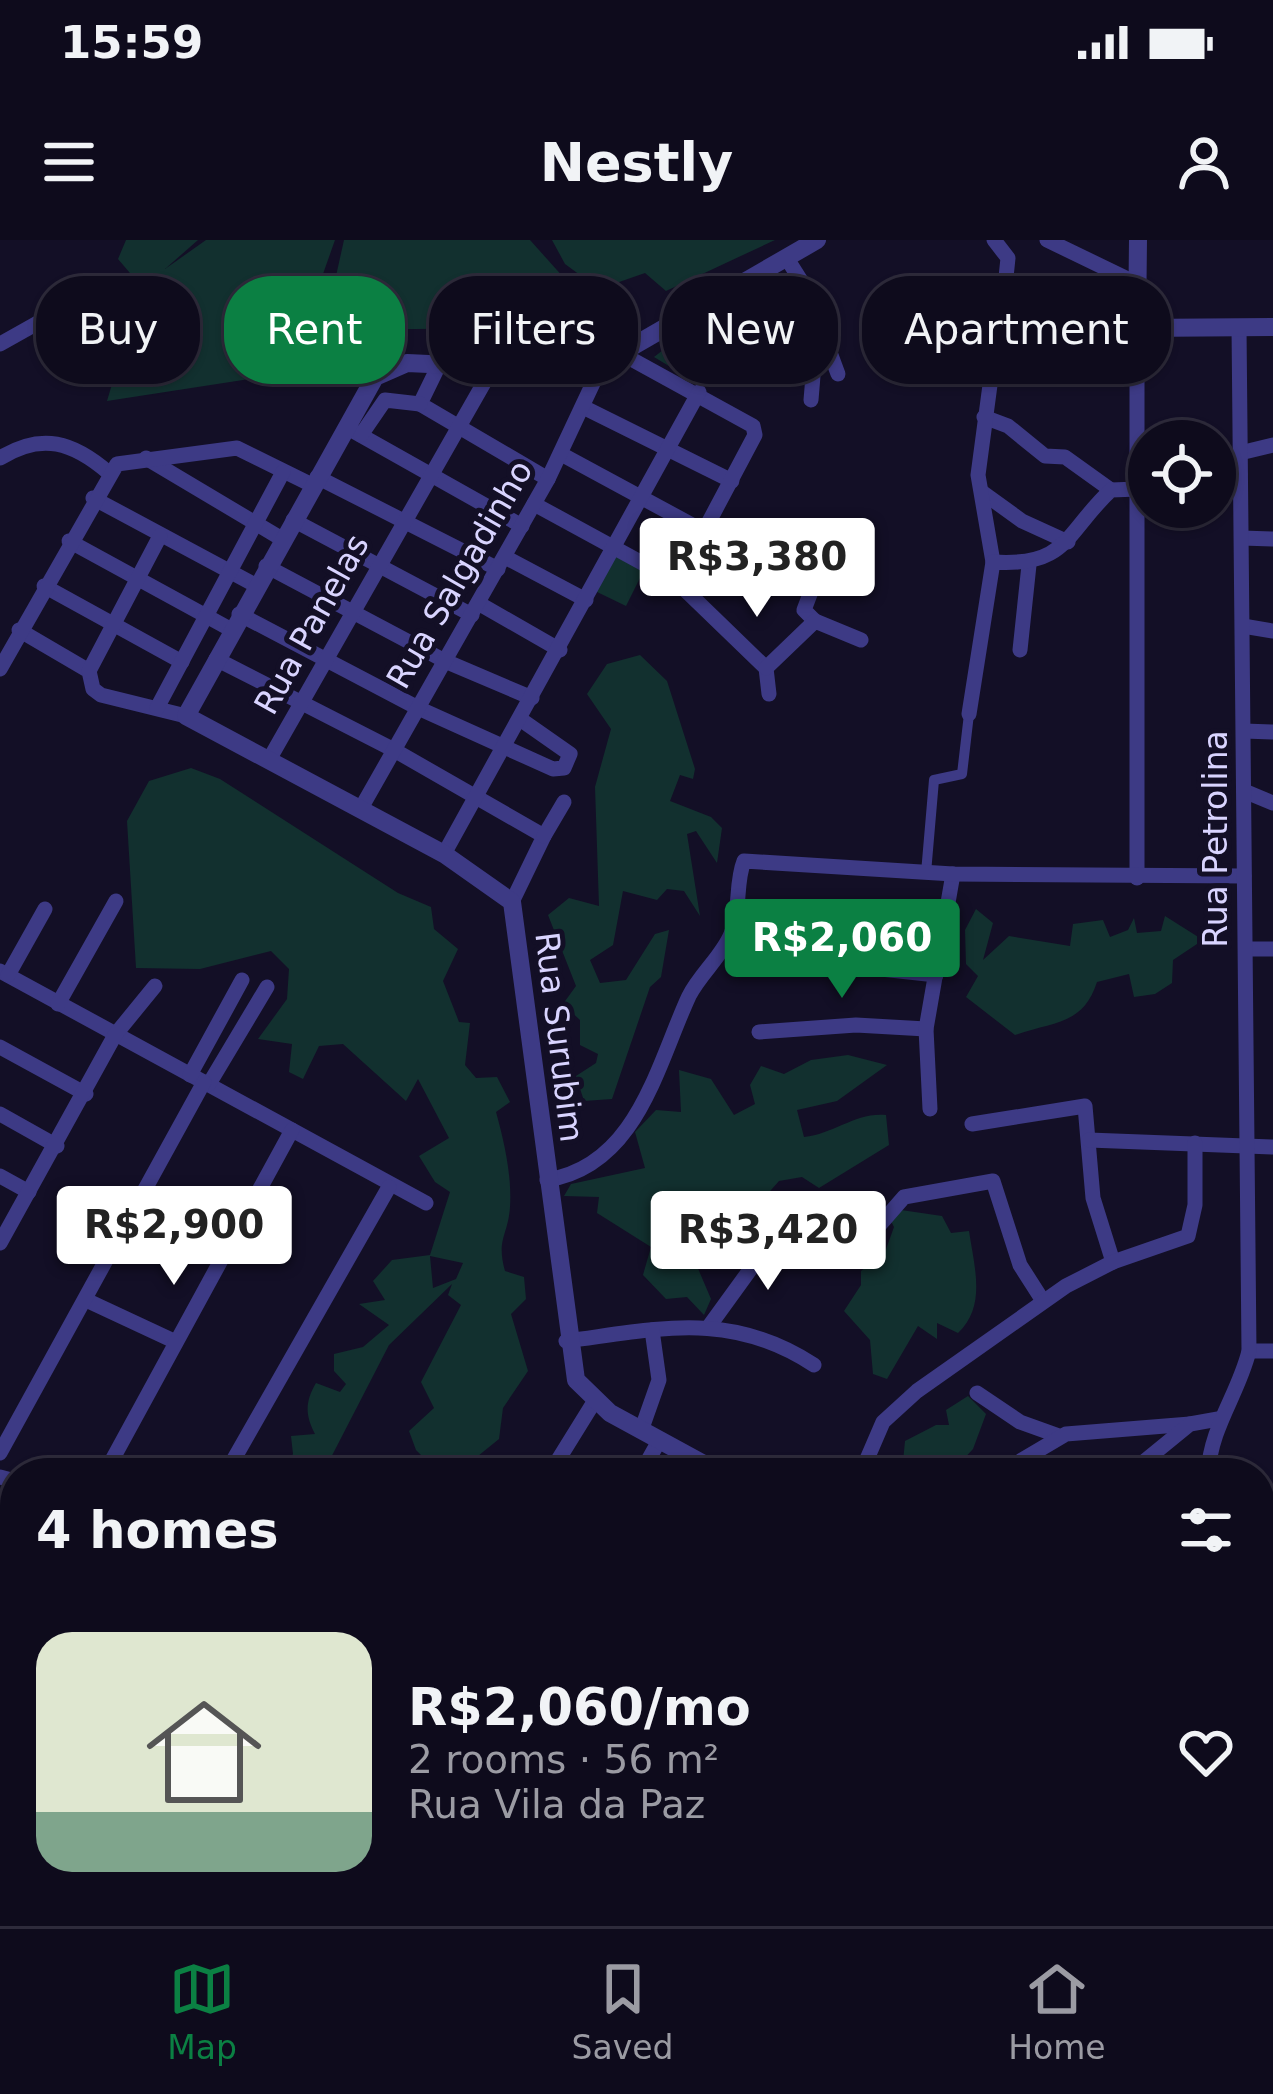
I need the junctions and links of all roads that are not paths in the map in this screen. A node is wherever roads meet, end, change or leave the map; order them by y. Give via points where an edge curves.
1 (817, 240) edge
2 (994, 240) edge
3 (1047, 240) edge
4 (1138, 240) edge
5 (1084, 248) edge
6 (786, 257) junction
7 (798, 276) edge
8 (1126, 276) edge
9 (1138, 276) edge
10 (36, 324) edge
11 (1239, 327) junction
12 (1273, 327) edge
13 (1171, 328) edge
14 (0, 344) edge
15 (638, 345) edge
16 (638, 363) edge
17 (429, 364) edge
18 (430, 384) edge
19 (483, 384) edge
20 (595, 384) edge
21 (812, 384) edge
22 (1139, 384) edge
23 (698, 392) junction
24 (811, 400) dead end
25 (420, 404) junction
26 (586, 408) junction
27 (984, 417) junction
28 (1140, 420) edge
29 (458, 428) junction
30 (354, 431) junction
31 (1273, 445) edge
32 (666, 449) junction
33 (1240, 453) junction
34 (561, 454) junction
35 (0, 458) edge
36 (146, 458) junction
37 (283, 472) junction
38 (109, 473) junction
39 (1236, 474) edge
40 (1240, 474) junction
41 (428, 478) junction
42 (548, 479) junction
43 (315, 481) junction
44 (732, 481) junction
45 (1128, 484) edge
46 (1111, 490) junction
47 (982, 492) junction
48 (638, 497) junction
49 (93, 498) junction
50 (534, 504) junction
51 (293, 520) junction
52 (403, 520) junction
53 (255, 524) junction
54 (522, 526) junction
55 (1141, 528) edge
56 (706, 533) junction
57 (160, 536) junction
58 (1242, 538) junction
59 (282, 539) junction
60 (1273, 539) edge
61 (69, 542) junction
62 (1068, 542) junction
63 (612, 548) junction
64 (993, 562) junction
65 (501, 563) junction
66 (1029, 565) junction
67 (266, 566) junction
68 (377, 569) junction
69 (230, 572) junction
70 (815, 581) dead end
71 (677, 582) junction
72 (136, 583) junction
73 (255, 585) junction
74 (44, 586) junction
75 (586, 600) junction
76 (475, 609) junction
77 (354, 613) junction
78 (207, 619) junction
79 (815, 621) junction
80 (235, 622) junction
81 (114, 626) junction
82 (1243, 626) junction
83 (19, 630) junction
84 (1273, 631) edge
85 (861, 640) dead end
86 (560, 650) junction
87 (1020, 650) dead end
88 (216, 658) junction
89 (327, 658) junction
90 (445, 661) junction
91 (182, 662) junction
92 (766, 668) junction
93 (0, 669) edge
94 (89, 671) junction
95 (769, 694) dead end
96 (532, 698) junction
97 (301, 704) junction
98 (418, 707) junction
99 (157, 708) junction
100 (969, 714) joint
101 (186, 716) junction
102 (520, 719) junction
103 (1244, 731) junction
104 (1273, 732) edge
105 (502, 747) junction
106 (394, 750) junction
107 (270, 758) junction
108 (1244, 791) junction
109 (475, 796) junction
110 (564, 802) dead end
111 (1273, 803) edge
112 (360, 810) junction
113 (544, 836) junction
114 (445, 854) junction
115 (926, 873) junction
116 (953, 874) junction
117 (1244, 876) junction
118 (1137, 878) junction
119 (116, 901) dead end
120 (512, 902) junction
121 (45, 910) dead end
122 (1246, 949) junction
123 (1273, 949) edge
124 (771, 957) dead end
125 (4, 973) edge
126 (936, 975) junction
127 (242, 980) dead end
128 (155, 986) dead end
129 (267, 987) dead end
130 (58, 1004) junction
131 (926, 1029) junction
132 (759, 1032) dead end
133 (116, 1035) junction
134 (0, 1047) edge
135 (201, 1080) junction
136 (86, 1094) junction
137 (930, 1109) dead end
138 (0, 1114) edge
139 (972, 1124) dead end
140 (292, 1130) junction
141 (1089, 1139) junction
142 (1195, 1143) junction
143 (56, 1146) junction
144 (1249, 1147) junction
145 (1273, 1147) edge
146 (988, 1163) dead end
147 (0, 1176) edge
148 (547, 1180) junction
149 (993, 1181) junction
150 (389, 1187) junction
151 (28, 1192) junction
152 (426, 1203) dead end
153 (781, 1227) dead end
154 (870, 1236) dead end
155 (0, 1243) edge
156 (1113, 1262) junction
157 (86, 1300) junction
158 (1043, 1301) junction
159 (710, 1325) junction
160 (652, 1330) junction
161 (566, 1340) junction
162 (176, 1342) junction
163 (1249, 1351) junction
164 (1273, 1351) edge
165 (814, 1364) dead end
166 (977, 1393) dead end
167 (593, 1402) junction
168 (1219, 1419) junction
169 (1190, 1424) junction
170 (640, 1431) junction
171 (1059, 1436) junction
172 (658, 1442) junction
173 (0, 1453) edge
174 (112, 1458) edge
175 (235, 1458) edge
176 (559, 1458) edge
177 (649, 1458) edge
178 (690, 1458) edge
179 (867, 1458) edge
180 (1024, 1458) edge
181 (1148, 1458) edge
182 (1211, 1458) edge

1 - 6 street
2 - 27 street via 1010,262 1005,287 1016,313
3 - 5 street
4 - 9 street
5 - 8 street
6 - 7 street
6 - 15 street
10 - 14 street
11 - 12 street
11 - 13 street
11 - 33 street, Rua Petrolina
16 - 23 street
17 - 30 street, Rua Panelas via 383,371 368,386
18 - 25 street
19 - 29 street, Rua Panelas
20 - 26 street, Rua Salgadinho
21 - 24 street
22 - 28 street
23 - 32 street
23 - 44 street via 753,426
25 - 29 street
25 - 30 street via 385,400
26 - 32 street
26 - 34 street, Rua Salgadinho
27 - 46 street via 1045,456 1066,457
27 - 47 street
29 - 41 street, Rua Panelas
29 - 42 street
30 - 41 street
30 - 43 street, Rua Panelas
31 - 33 street
32 - 44 street
32 - 48 street
33 - 40 street, Rua Petrolina
34 - 42 street, Rua Salgadinho
34 - 48 street
35 - 38 street via 50,440
36 - 37 street, Rua Panelas via 237,448
36 - 38 street, Rua Panelas via 121,461
36 - 53 street
37 - 43 street, Rua Panelas
37 - 53 street
38 - 49 street
39 - 40 street
40 - 58 street, Rua Petrolina
41 - 52 street, Rua Panelas
41 - 54 street
42 - 50 street, Rua Salgadinho
43 - 51 street, Rua Panelas
43 - 52 street, Rua Panelas
44 - 56 street
45 - 46 street
46 - 62 street
47 - 62 street
47 - 64 street
48 - 56 street
48 - 63 street
49 - 57 street
49 - 61 street
50 - 54 street, Rua Salgadinho
50 - 63 street
51 - 59 street, Rua Panelas
51 - 68 street
52 - 65 street, Rua Panelas
52 - 68 street, Rua Panelas
53 - 59 street
53 - 69 street
54 - 65 street, Rua Salgadinho
55 - 118 street
56 - 71 street
57 - 69 street
57 - 72 street
58 - 60 street
58 - 82 street, Rua Petrolina
59 - 67 street, Rua Panelas
61 - 72 street
61 - 74 street
62 - 66 street
63 - 71 street
63 - 75 street
64 - 66 street
64 - 100 street
65 - 75 street, Rua Panelas
65 - 76 street, Rua Salgadinho
66 - 87 street
67 - 73 street, Rua Panelas
67 - 77 street
68 - 76 street
68 - 77 street, Rua Panelas
69 - 73 street
69 - 78 street
70 - 79 street via 804,608
71 - 92 street
72 - 78 street
72 - 81 street
73 - 80 street, Rua Panelas
74 - 81 street
74 - 83 street
75 - 86 street
76 - 86 street
76 - 90 street, Rua Salgadinho
77 - 89 street, Rua Panelas
77 - 90 street
78 - 80 street
78 - 91 street
79 - 85 street
79 - 92 street
80 - 88 street, Rua Panelas
80 - 89 street
81 - 91 street
81 - 94 street
82 - 84 street
82 - 103 street, Rua Petrolina
83 - 93 street
83 - 94 street
86 - 96 street
88 - 97 street
88 - 101 street, Rua Panelas
89 - 97 street, Rua Panelas
89 - 98 street
90 - 96 street
90 - 98 street, Rua Salgadinho
91 - 99 street
92 - 95 street
94 - 99 street via 101,695
96 - 102 street
97 - 106 street
97 - 107 street, Rua Panelas
98 - 105 street
98 - 106 street, Rua Salgadinho
99 - 101 street
100 - 115 street via 962,774 934,780
101 - 107 street, Rua Surubim
102 - 105 street
102 - 105 street via 564,745 566,766 553,769
103 - 104 street
103 - 108 street, Rua Petrolina
105 - 109 street
106 - 109 street
106 - 112 street, Rua Salgadinho
107 - 112 street, Rua Surubim
108 - 111 street
108 - 117 street, Rua Petrolina
109 - 113 street
109 - 114 street
110 - 113 street
112 - 114 street, Rua Surubim
113 - 120 street
114 - 120 street, Rua Surubim
115 - 116 street
115 - 148 street via 743,862 731,935 690,994 636,1114 592,1163
116 - 118 street
116 - 126 street
117 - 118 street
117 - 122 street, Rua Petrolina
119 - 130 street
120 - 148 street, Rua Surubim
121 - 125 street
122 - 123 street
122 - 144 street, Rua Petrolina
124 - 126 street
125 - 130 street
126 - 131 street
127 - 135 street
128 - 133 street
129 - 135 street
130 - 133 street
131 - 132 street
131 - 137 street
133 - 135 street
133 - 136 street
134 - 136 street
135 - 140 street
135 - 157 street
136 - 143 street
138 - 143 street
139 - 141 street via 1081,1105
140 - 150 street
140 - 162 street
141 - 142 street
141 - 156 street via 1094,1198
142 - 144 street
142 - 156 street via 1190,1233
143 - 151 street
144 - 145 street
144 - 163 street, Rua Petrolina
146 - 149 street
147 - 151 street
148 - 161 street, Rua Surubim
149 - 154 street via 902,1197
149 - 158 street via 1020,1265
150 - 152 street
150 - 175 street
151 - 155 street
153 - 159 street
156 - 158 street
157 - 162 street
157 - 173 street
158 - 179 street via 883,1422
159 - 160 street
159 - 165 street via 778,1343
160 - 161 street
160 - 170 street via 659,1380
161 - 167 street, Rua Surubim via 576,1381
162 - 174 street
163 - 164 street
163 - 168 street via 1234,1400
166 - 171 street
167 - 170 street
167 - 176 street
168 - 169 street
168 - 182 street
169 - 171 street
169 - 181 street
170 - 172 street
171 - 180 street
172 - 177 street
172 - 178 street

